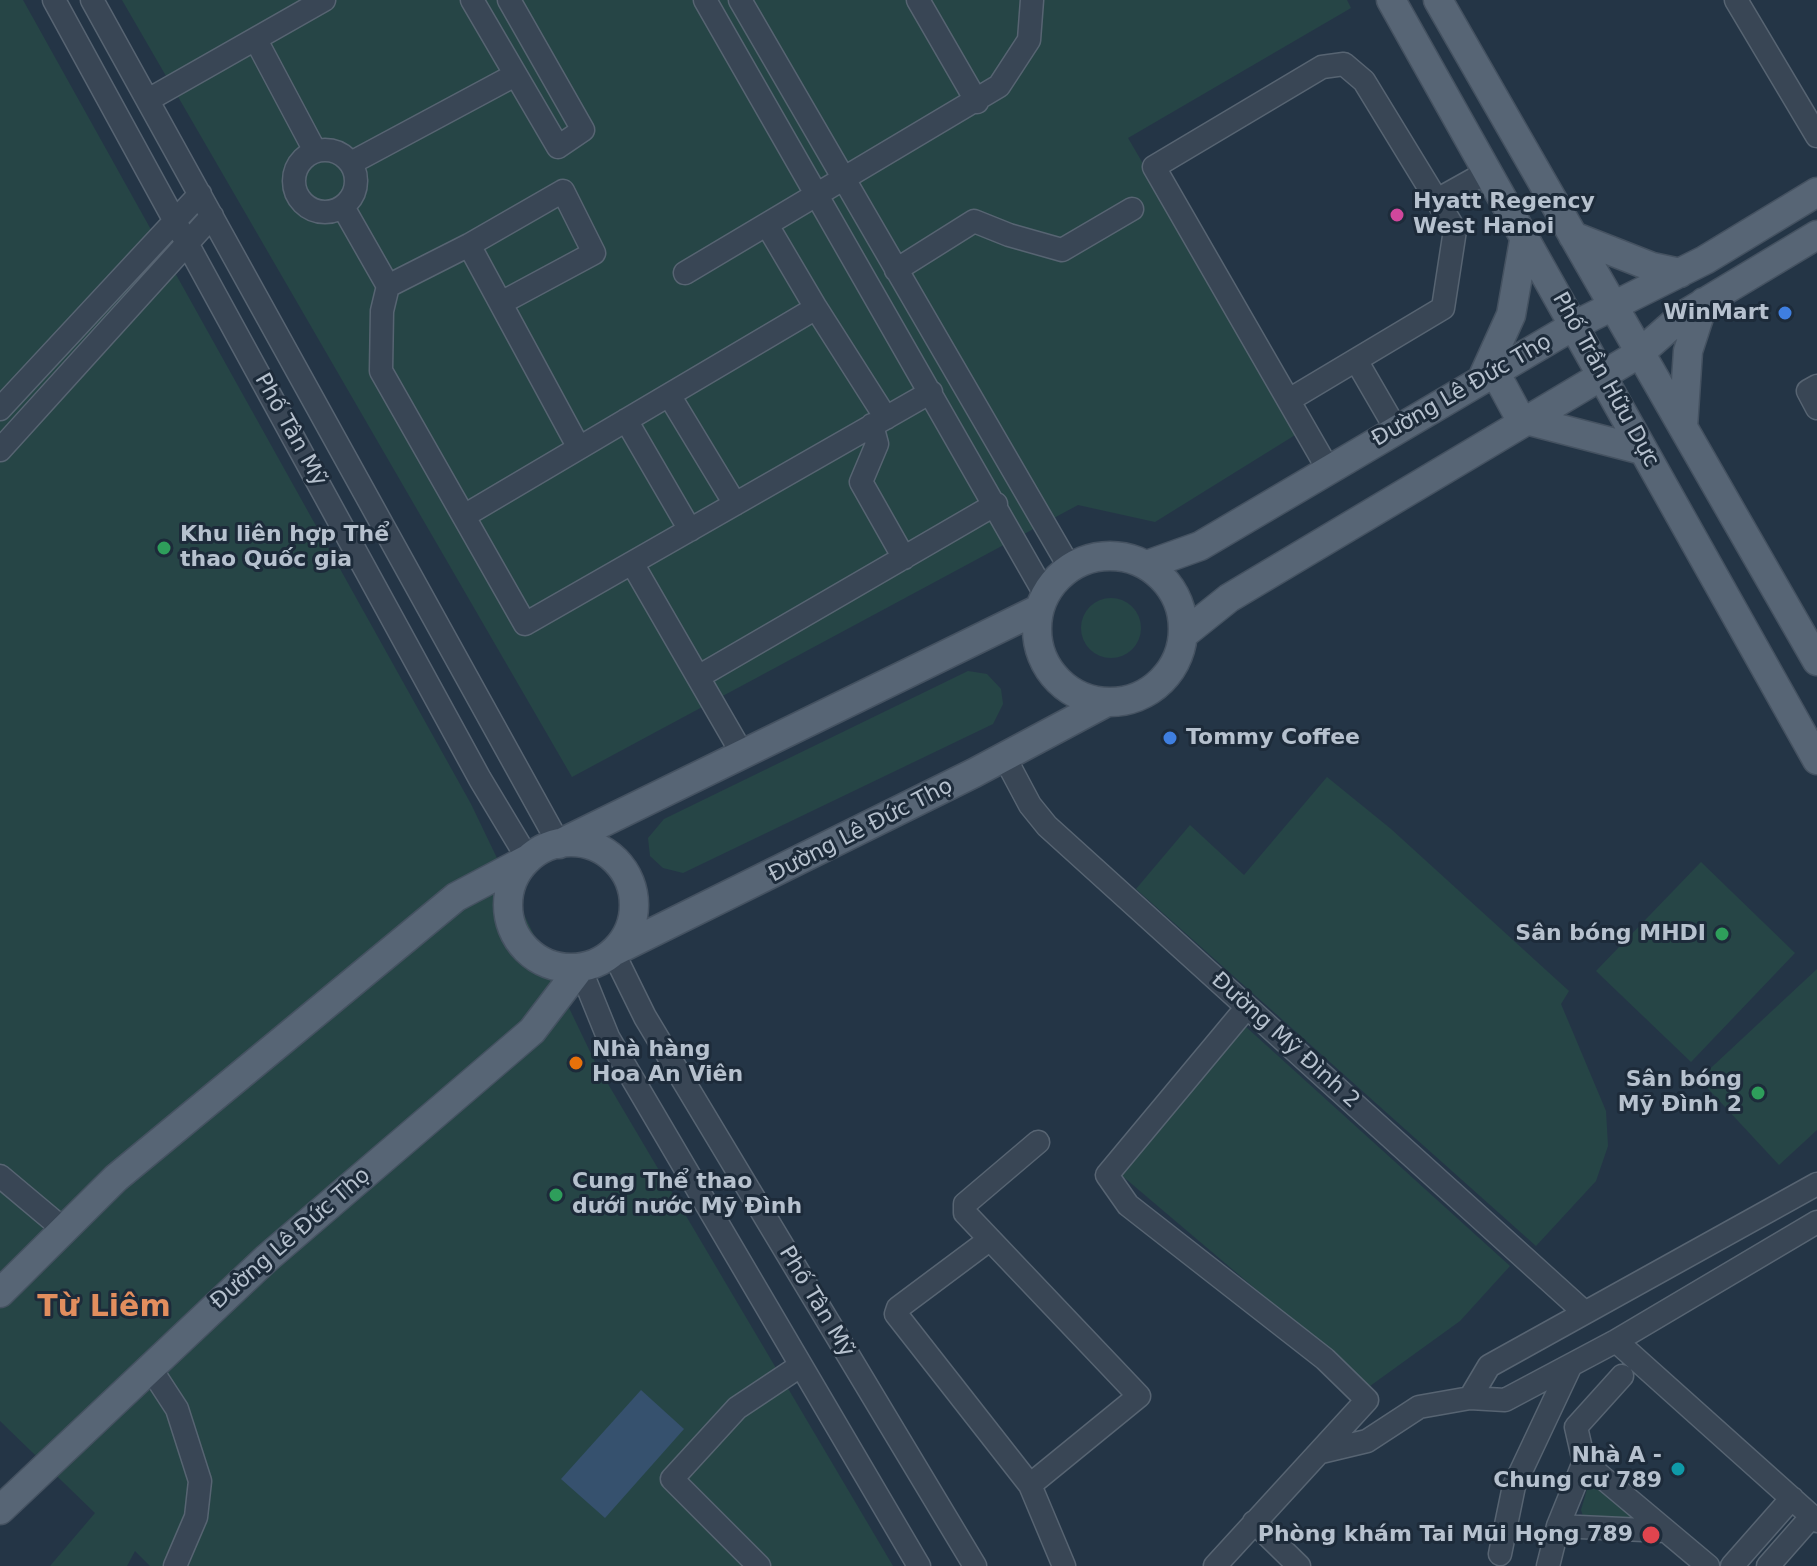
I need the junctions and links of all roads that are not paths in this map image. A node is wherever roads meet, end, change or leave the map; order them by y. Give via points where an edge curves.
1 (54, 0) edge
2 (92, 0) edge
3 (324, 0) edge
4 (472, 0) edge
5 (509, 0) edge
6 (705, 0) edge
7 (740, 0) edge
8 (918, 0) edge
9 (1032, 0) edge
10 (1391, 0) edge
11 (1438, 0) edge
12 (1736, 0) edge
13 (256, 40) junction
14 (515, 75) junction
15 (148, 100) junction
16 (977, 102) junction
17 (1817, 136) edge
18 (315, 151) junction
19 (351, 163) junction
20 (1489, 171) junction
21 (843, 181) junction
22 (1817, 192) edge
23 (200, 194) junction
24 (818, 196) junction
25 (1437, 200) junction
26 (1552, 200) junction
27 (343, 207) junction
28 (1132, 209) dead end
29 (212, 216) junction
30 (175, 219) junction
31 (767, 225) junction
32 (1521, 228) junction
33 (1817, 235) edge
34 (1573, 236) junction
35 (187, 242) junction
36 (469, 245) junction
37 (1692, 266) junction
38 (896, 270) junction
39 (685, 273) dead end
40 (388, 286) junction
41 (1713, 296) junction
42 (501, 303) junction
43 (1613, 306) junction
44 (816, 308) junction
45 (1575, 325) junction
46 (1640, 353) junction
47 (1356, 360) junction
48 (1603, 375) junction
49 (1488, 376) junction
50 (1817, 386) edge
51 (931, 392) junction
52 (669, 395) junction
53 (1289, 400) junction
54 (1817, 408) edge
55 (0, 409) edge
56 (626, 420) junction
57 (1524, 421) junction
58 (879, 422) junction
59 (1683, 427) junction
60 (1396, 429) junction
61 (579, 448) junction
62 (0, 450) edge
63 (1642, 450) junction
64 (1328, 469) junction
65 (735, 504) junction
66 (996, 504) junction
67 (464, 516) junction
68 (690, 530) junction
69 (904, 558) junction
70 (632, 563) junction
71 (1147, 565) junction
72 (1070, 568) junction
73 (1042, 602) junction
74 (1184, 634) junction
75 (1817, 661) edge
76 (698, 677) junction
77 (1105, 703) junction
78 (743, 755) junction
79 (1005, 758) junction
80 (1817, 760) edge
81 (559, 844) junction
82 (528, 859) junction
83 (613, 952) junction
84 (580, 968) junction
85 (1247, 1007) junction
86 (1038, 1142) dead end
87 (0, 1176) edge
88 (1817, 1184) edge
89 (1817, 1222) edge
90 (62, 1228) junction
91 (989, 1240) junction
92 (0, 1293) edge
93 (1583, 1311) junction
94 (1616, 1341) junction
95 (149, 1366) junction
96 (800, 1366) junction
97 (1570, 1367) junction
98 (1622, 1376) dead end
99 (1470, 1398) junction
100 (1321, 1452) junction
101 (1584, 1462) junction
102 (1030, 1485) junction
103 (1792, 1498) junction
104 (0, 1510) edge
105 (1814, 1518) edge
106 (1254, 1522) junction
107 (1558, 1526) junction
108 (1665, 1531) junction
109 (1500, 1554) dead end
110 (175, 1566) edge
111 (759, 1566) edge
112 (919, 1566) edge
113 (975, 1566) edge
114 (1064, 1566) edge
115 (1215, 1566) edge
116 (1299, 1566) edge
117 (1548, 1566) edge
118 (1708, 1566) edge
119 (1732, 1566) edge
120 (1768, 1566) edge

1 - 30 street, Phố Tân Mỹ
2 - 15 street, Phố Tân Mỹ
3 - 13 street
4 - 14 street
5 - 14 street via 582,132 557,147
6 - 24 street
7 - 21 street
8 - 16 street
9 - 16 street via 1023,54 999,86
10 - 20 main road, Phố Trần Hữu Dực
11 - 26 main road, Phố Trần Hữu Dực
12 - 17 street
13 - 15 street
13 - 18 street
14 - 19 street
15 - 23 street, Phố Tân Mỹ
16 - 21 street
18 - 19 street via 335,151
18 - 27 street via 298,164 297,195 312,210
19 - 27 street via 357,182
20 - 25 street
20 - 32 main road, Phố Trần Hữu Dực
21 - 24 street
21 - 38 street
22 - 37 main road, Đường Lê Đức Thọ
23 - 29 street, Phố Tân Mỹ
23 - 30 street
24 - 31 street
24 - 51 street
25 - 47 street via 1455,230 1443,308
25 - 53 street via 1364,81 1344,64 1322,67 1154,167
26 - 32 main road
26 - 34 main road, Phố Trần Hữu Dực
27 - 40 street
28 - 38 street via 1062,250 974,221
29 - 35 street
29 - 81 street, Phố Tân Mỹ
30 - 35 street, Phố Tân Mỹ
30 - 55 street
31 - 39 street
31 - 44 street
32 - 45 main road, Phố Trần Hữu Dực
32 - 49 main road via 1519,284
33 - 41 main road
34 - 37 main road via 1652,267
34 - 43 main road, Phố Trần Hữu Dực
35 - 62 street
35 - 82 street, Phố Tân Mỹ
36 - 40 street
36 - 42 street
36 - 42 street via 563,191 594,253
37 - 41 main road
37 - 43 main road, Đường Lê Đức Thọ
38 - 72 street
40 - 67 street via 381,371
41 - 46 main road
41 - 59 main road via 1688,351
42 - 61 street
43 - 45 main road, Đường Lê Đức Thọ
43 - 46 main road, Phố Trần Hữu Dực
44 - 52 street
44 - 58 street
45 - 48 main road, Phố Trần Hữu Dực
45 - 49 main road, Đường Lê Đức Thọ
46 - 48 main road
46 - 59 main road, Phố Trần Hữu Dực
47 - 53 street
47 - 60 street
48 - 57 main road
48 - 63 main road, Phố Trần Hữu Dực
49 - 57 main road
49 - 60 main road, Đường Lê Đức Thọ
50 - 54 street via 1808,391
51 - 58 street
51 - 66 street
52 - 56 street
52 - 65 street
53 - 64 street
56 - 61 street
56 - 68 street
57 - 63 main road
57 - 74 main road via 1229,598
58 - 65 street
58 - 69 street via 877,444 861,482
59 - 75 main road, Phố Trần Hữu Dực
60 - 64 main road, Đường Lê Đức Thọ
61 - 67 street
63 - 80 main road, Phố Trần Hữu Dực
64 - 71 main road, Đường Lê Đức Thọ via 1200,546
65 - 68 street
66 - 69 street
66 - 73 street
67 - 70 street via 525,624
68 - 70 street
69 - 76 street
70 - 76 street
71 - 72 main road via 1104,555
71 - 74 main road via 1168,583 1181,607
72 - 73 main road
73 - 77 main road via 1040,648 1047,666 1075,693
73 - 78 main road
74 - 77 main road via 1169,673 1154,688 1135,698
76 - 78 street
77 - 79 main road, Đường Lê Đức Thọ
78 - 81 main road
79 - 83 main road, Đường Lê Đức Thọ
79 - 85 street, Đường Mỹ Đình 2 via 1047,826
81 - 82 main road
81 - 83 main road via 590,845 623,869 635,908 631,929
82 - 84 main road via 509,891 514,932 543,962
82 - 90 main road via 456,897
83 - 84 main road
83 - 113 street, Phố Tân Mỹ via 645,1017
84 - 95 main road, Đường Lê Đức Thọ via 532,1031
84 - 96 street, Phố Tân Mỹ via 608,1037
85 - 93 street, Đường Mỹ Đình 2
85 - 100 street via 1107,1175 1128,1205 1325,1359 1367,1400
86 - 91 street via 965,1204 965,1213
87 - 90 street
88 - 93 street
89 - 94 street
90 - 92 main road
91 - 102 street via 896,1314
91 - 102 street via 1139,1396
93 - 99 street via 1489,1366
94 - 97 street
94 - 103 street via 1776,1474
95 - 104 main road, Đường Lê Đức Thọ
95 - 110 street via 177,1409 200,1481 196,1517
96 - 111 street via 737,1408 672,1479
96 - 112 street, Phố Tân Mỹ
97 - 99 street via 1505,1400
97 - 109 street via 1514,1486
98 - 101 street via 1576,1427
99 - 100 street via 1419,1407 1367,1441
100 - 106 street
101 - 107 street
101 - 108 street
102 - 114 street
103 - 105 street
103 - 119 street
105 - 120 street
106 - 115 street
106 - 116 street
107 - 108 street
107 - 117 street
108 - 118 street

